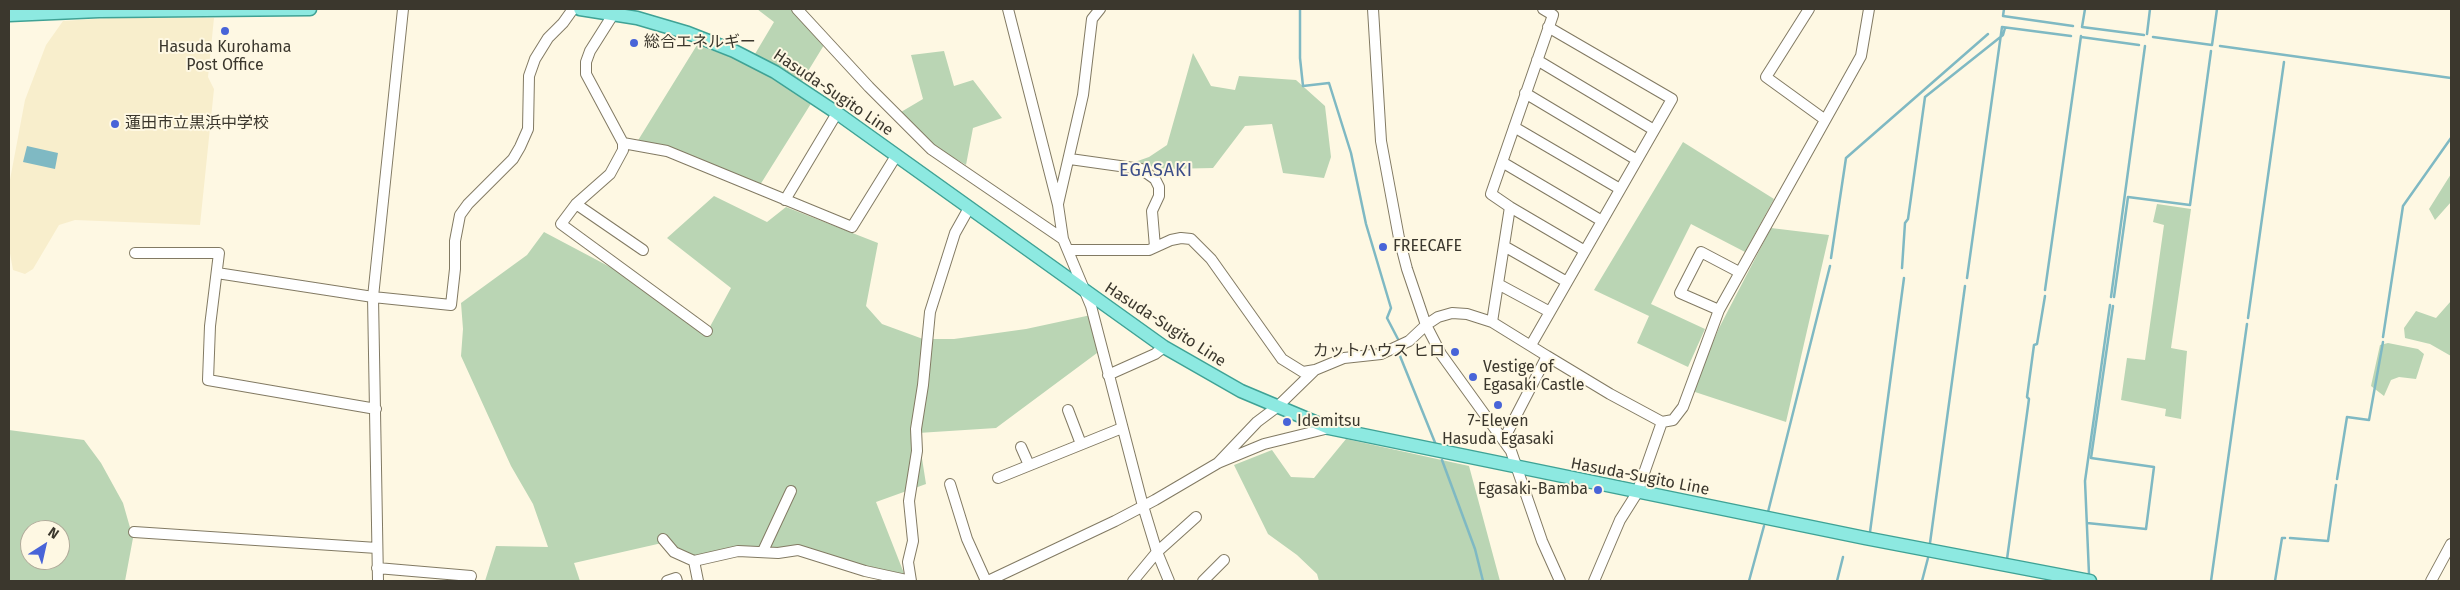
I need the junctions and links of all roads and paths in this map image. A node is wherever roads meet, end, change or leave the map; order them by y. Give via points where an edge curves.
1 (270, 9) edge
2 (310, 9) edge
3 (403, 9) edge
4 (573, 9) edge
5 (580, 9) edge
6 (584, 9) edge
7 (797, 9) edge
8 (1008, 9) edge
9 (1100, 9) edge
10 (1373, 9) edge
11 (1543, 9) edge
12 (1808, 9) edge
13 (1869, 9) edge
14 (99, 10) edge
15 (114, 10) edge
16 (614, 13) junction
17 (9, 15) edge
18 (1548, 27) junction
19 (1537, 60) junction
20 (1525, 94) junction
21 (837, 113) junction
22 (1824, 119) junction
23 (1514, 127) junction
24 (1654, 130) junction
25 (623, 143) junction
26 (896, 156) junction
27 (1070, 159) junction
28 (1637, 160) junction
29 (1502, 162) junction
30 (1620, 189) junction
31 (785, 200) junction
32 (576, 204) junction
33 (1058, 205) junction
34 (969, 208) junction
35 (1510, 208) junction
36 (1602, 221) junction
37 (1064, 239) junction
38 (1504, 246) junction
39 (1155, 247) junction
40 (643, 250) dead end
41 (1069, 250) junction
42 (1585, 251) junction
43 (134, 253) dead end
44 (1739, 272) junction
45 (217, 273) junction
46 (1567, 282) junction
47 (1498, 284) junction
48 (1086, 292) junction
49 (373, 297) junction
50 (1719, 310) junction
51 (1550, 312) junction
52 (1492, 322) junction
53 (1426, 324) junction
54 (707, 331) dead end
55 (1531, 345) junction
56 (1164, 347) junction
57 (1547, 356) junction
58 (1315, 370) junction
59 (1108, 375) junction
60 (1277, 407) junction
61 (376, 409) junction
62 (1068, 410) dead end
63 (1662, 422) junction
64 (1122, 428) junction
65 (1330, 428) junction
66 (1504, 439) junction
67 (1081, 444) junction
68 (1021, 447) dead end
69 (1218, 463) junction
70 (1029, 465) junction
71 (1517, 468) junction
72 (998, 478) dead end
73 (950, 484) dead end
74 (791, 491) dead end
75 (1637, 492) junction
76 (1143, 506) junction
77 (1196, 517) dead end
78 (134, 532) dead end
79 (663, 539) dead end
80 (2451, 544) edge
81 (377, 548) junction
82 (763, 551) junction
83 (1157, 552) junction
84 (1224, 560) dead end
85 (694, 561) junction
86 (378, 568) junction
87 (378, 581) edge
88 (469, 581) edge
89 (667, 581) edge
90 (677, 581) edge
91 (698, 581) edge
92 (911, 581) edge
93 (987, 581) edge
94 (1133, 581) edge
95 (1169, 581) edge
96 (1202, 581) edge
97 (1560, 581) edge
98 (1594, 581) edge
99 (2090, 581) edge
100 (2432, 581) edge

1 - 2 main road
1 - 15 main road
3 - 49 street
4 - 49 street via 535,59 530,76 528,129 520,147 513,159 460,215 455,241 452,304
5 - 6 main road, Hasuda-Sugito Line
6 - 16 main road, Hasuda-Sugito Line
7 - 37 street via 931,148
8 - 33 street
9 - 27 street via 1092,19 1083,95
10 - 53 street via 1381,141 1398,238
11 - 18 street via 1553,15
12 - 22 street via 1766,77
13 - 22 street via 1861,56
14 - 15 main road
14 - 17 main road
16 - 21 main road, Hasuda-Sugito Line via 688,33 734,51 775,72
16 - 25 street via 590,51 586,74
18 - 19 street
18 - 24 street via 1672,99
19 - 20 street
19 - 24 street
20 - 23 street
20 - 28 street
21 - 26 main road, Hasuda-Sugito Line
21 - 31 street
22 - 44 street
23 - 29 street
23 - 30 street
24 - 28 street
25 - 31 street via 666,151
25 - 32 street via 623,150 610,174
26 - 31 street via 852,227
26 - 34 main road, Hasuda-Sugito Line
27 - 33 street
27 - 39 street via 1141,169 1155,179 1159,187 1159,196 1152,211
28 - 30 street
29 - 35 street via 1491,194
29 - 36 street
30 - 36 street
32 - 40 street
32 - 54 street via 561,224
33 - 37 street
34 - 48 main road, Hasuda-Sugito Line
34 - 92 street via 955,233 930,312 909,501 913,541 908,562
35 - 38 street
35 - 42 street
36 - 42 street
37 - 41 street
38 - 46 street
38 - 47 street
39 - 41 street via 1149,250
39 - 58 street via 1181,238 1191,239 1216,265 1282,359 1303,372
41 - 48 street
42 - 46 street
43 - 45 street via 219,253
44 - 50 street
44 - 50 street via 1701,252 1680,293
45 - 49 street
45 - 61 street via 210,326 208,380
46 - 51 street
47 - 51 street
47 - 52 street
48 - 56 main road, Hasuda-Sugito Line
48 - 59 street
49 - 61 street
50 - 63 street via 1683,407 1673,420
51 - 55 street
52 - 53 street via 1467,314 1452,314
52 - 55 street
53 - 58 street via 1409,341 1381,354 1344,358
53 - 66 street via 1455,374
55 - 57 street
56 - 59 street
56 - 60 main road, Hasuda-Sugito Line via 1216,378
57 - 63 street
57 - 66 street
58 - 60 street
59 - 64 street
60 - 65 main road, Hasuda-Sugito Line
60 - 69 street via 1257,422
61 - 81 street
62 - 67 street
63 - 75 street
64 - 67 street
64 - 76 street
65 - 69 street via 1264,444
65 - 71 main road, Hasuda-Sugito Line
66 - 71 street
67 - 70 street
68 - 70 street
69 - 76 street
70 - 72 street
71 - 75 main road, Hasuda-Sugito Line
71 - 97 street via 1542,541
73 - 93 street via 967,539
74 - 82 street
75 - 98 street via 1620,520
75 - 99 main road, Hasuda-Sugito Line
76 - 83 street
76 - 93 street
77 - 83 street
78 - 81 street
79 - 85 street via 674,552
80 - 100 street
81 - 86 street
82 - 85 street via 738,551
82 - 92 street via 804,551 848,566
83 - 94 street
83 - 95 street
84 - 96 street
85 - 91 street
86 - 87 street
86 - 88 street via 470,576
89 - 90 street via 676,578

